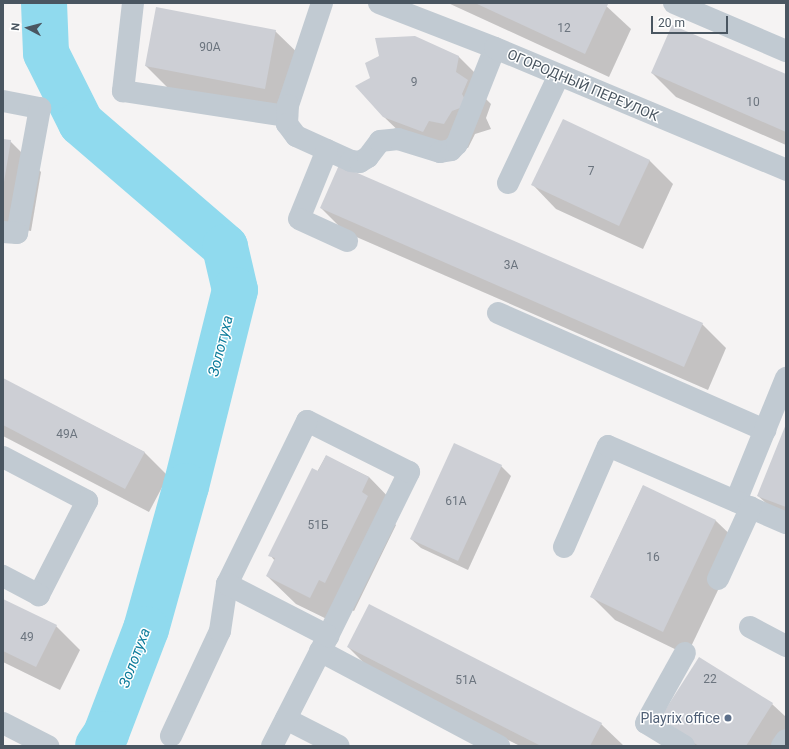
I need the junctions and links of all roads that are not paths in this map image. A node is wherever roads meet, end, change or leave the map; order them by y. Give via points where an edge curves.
1 (133, 3) edge
2 (322, 3) edge
3 (379, 3) edge
4 (674, 3) edge
5 (495, 48) junction
6 (786, 51) edge
7 (559, 75) junction
8 (3, 101) edge
9 (287, 116) junction
10 (327, 150) junction
11 (786, 170) edge
12 (508, 183) dead end
13 (3, 232) edge
14 (347, 241) dead end
15 (498, 313) dead end
16 (786, 378) edge
17 (765, 430) junction
18 (3, 457) edge
19 (743, 504) junction
20 (786, 523) edge
21 (564, 547) dead end
22 (3, 576) edge
23 (718, 579) dead end
24 (227, 584) junction
25 (750, 627) dead end
26 (324, 643) junction
27 (786, 646) edge
28 (685, 653) dead end
29 (286, 719) junction
30 (3, 723) edge
31 (171, 736) dead end
32 (786, 740) edge
33 (48, 746) edge
34 (272, 746) edge
35 (339, 746) edge
36 (499, 746) edge
37 (684, 746) edge
38 (782, 746) edge

1 - 9 street via 123,91
2 - 9 street via 288,105
3 - 5 street, ОГОРОДНЫЙ ПЕРЕУЛОК
4 - 6 street
5 - 7 street, ОГОРОДНЫЙ ПЕРЕУЛОК
5 - 10 street via 457,144 451,150 440,152 398,139 380,141 368,157 360,162
7 - 11 street, ОГОРОДНЫЙ ПЕРЕУЛОК
7 - 12 street
8 - 13 street via 40,108 17,233
9 - 10 street via 286,124 296,136
10 - 14 street via 299,219
15 - 17 street
16 - 17 street
17 - 19 street
18 - 22 street via 87,500 39,594
19 - 20 street
19 - 21 street via 608,446
19 - 23 street
24 - 26 street
24 - 26 street via 307,420 409,472
24 - 31 street via 220,631
25 - 27 street
26 - 29 street
26 - 36 street
28 - 37 street via 646,723
29 - 34 street
29 - 35 street
30 - 33 street
32 - 38 street

